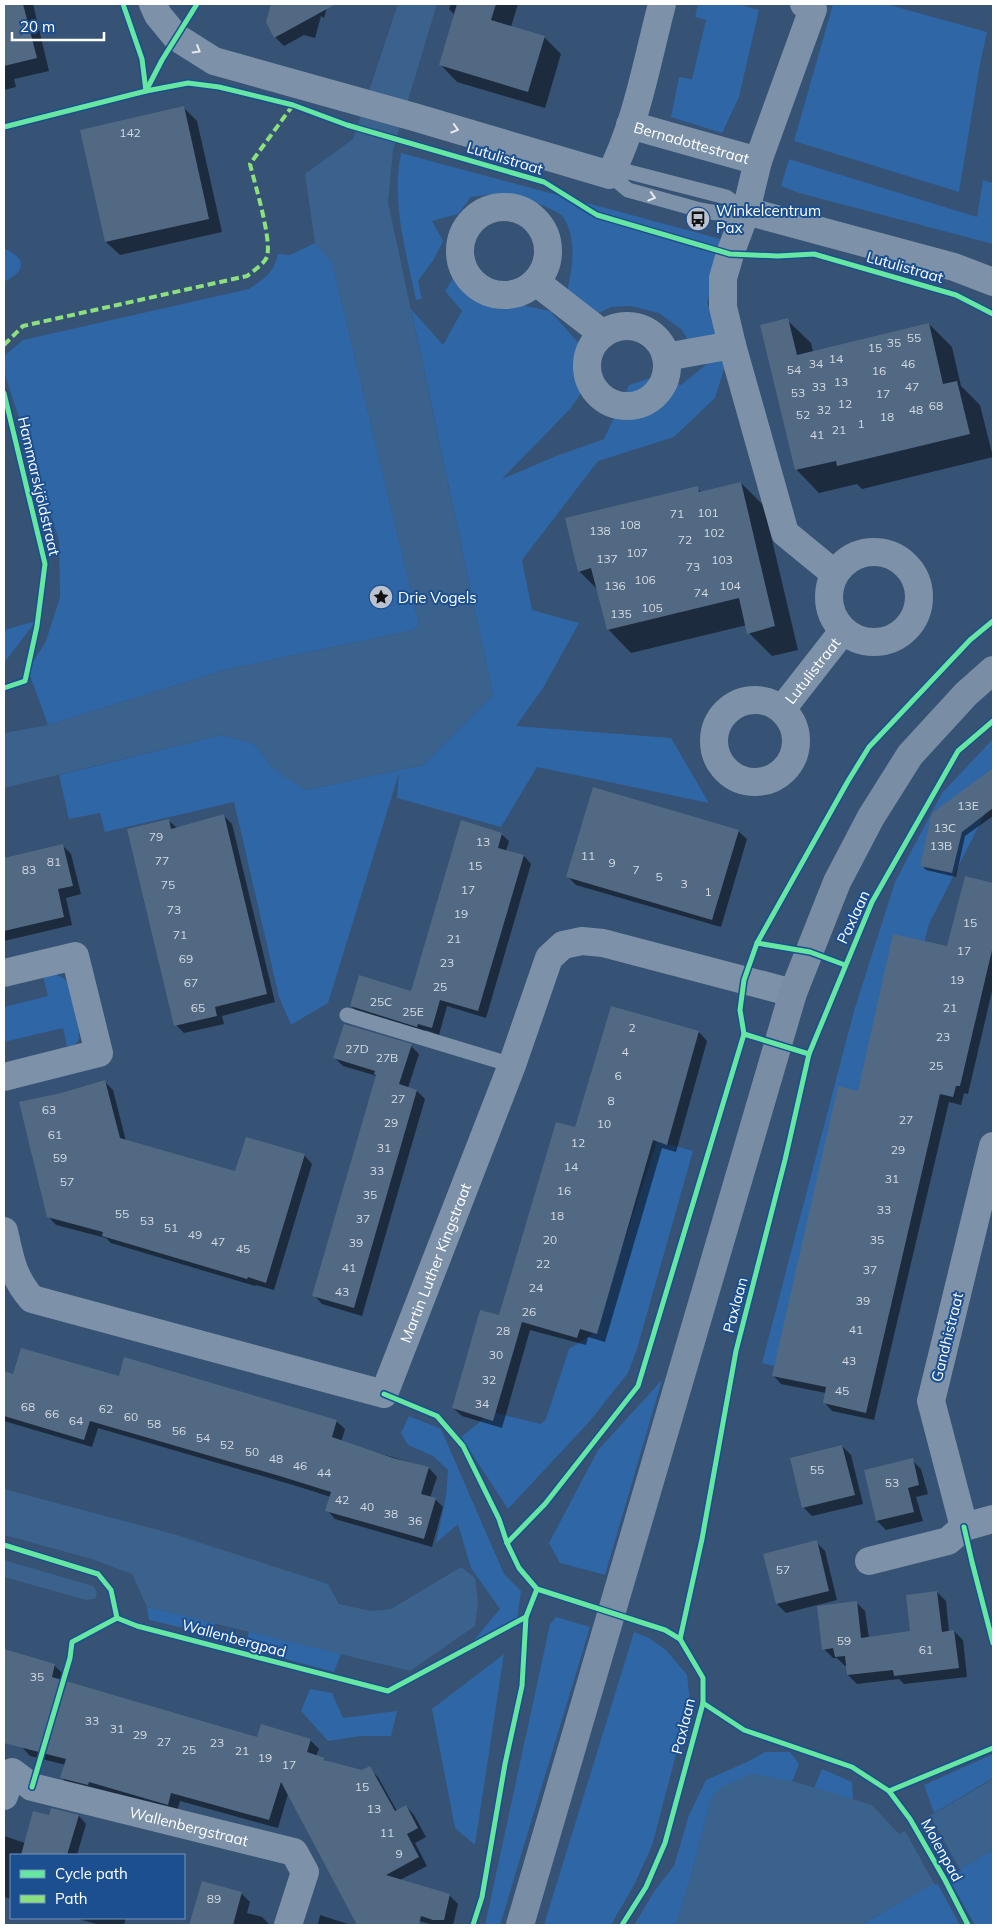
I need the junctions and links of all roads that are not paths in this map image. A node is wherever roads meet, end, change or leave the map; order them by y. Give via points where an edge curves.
1 (153, 4) edge
2 (662, 4) edge
3 (804, 4) edge
4 (630, 125) junction
5 (758, 161) junction
6 (610, 175) junction
7 (746, 211) junction
8 (536, 282) dead end
9 (993, 282) edge
10 (603, 334) junction
11 (732, 345) junction
12 (666, 357) junction
13 (834, 574) junction
14 (844, 632) junction
15 (993, 670) edge
16 (782, 710) dead end
17 (4, 973) edge
18 (793, 993) junction
19 (347, 1016) dead end
20 (512, 1065) junction
21 (4, 1077) edge
22 (993, 1146) edge
23 (4, 1231) edge
24 (993, 1519) edge
25 (964, 1527) junction
26 (869, 1561) dead end
27 (6, 1779) edge
28 (288, 1925) edge
29 (520, 1925) edge

1 -> 6 street, Lutulistraat via 176,37 214,61
2 - 4 street, Bernadottestraat
3 - 5 street, Bernadottestraat via 812,9
4 - 5 street, Bernadottestraat
4 - 6 street
5 - 7 street, Bernadottestraat
6 - 7 lane, Lutulistraat via 628,190 700,210 724,214
7 - 9 street, Lutulistraat via 954,267
7 - 11 street via 723,278 723,307
8 - 10 street
10 - 12 street via 614,328 641,328 652,334
10 - 12 street via 594,342 586,366 594,389 613,404 637,405 649,400 664,381
11 - 12 street
11 - 13 street via 785,533
13 - 14 street, Lutulistraat via 829,604 834,619
13 - 14 street, Lutulistraat via 857,555 872,552 900,560 917,584 917,613 899,636 871,643
14 - 16 street, Lutulistraat
15 - 18 street, Paxlaan via 966,694 910,755 871,817 837,882
17 - 21 street via 75,956 99,1052
18 - 20 street, Martin Luther Kingstraat via 603,943 582,941 563,945 548,958
18 - 29 street, Paxlaan
19 - 20 lane
20 - 23 street, Martin Luther Kingstraat via 384,1394 32,1299 13,1272
22 - 25 street, Gandhistraat via 931,1400
24 - 25 street
25 - 26 street via 948,1541
27 - 28 street, Wallenbergstraat via 294,1852 305,1872

